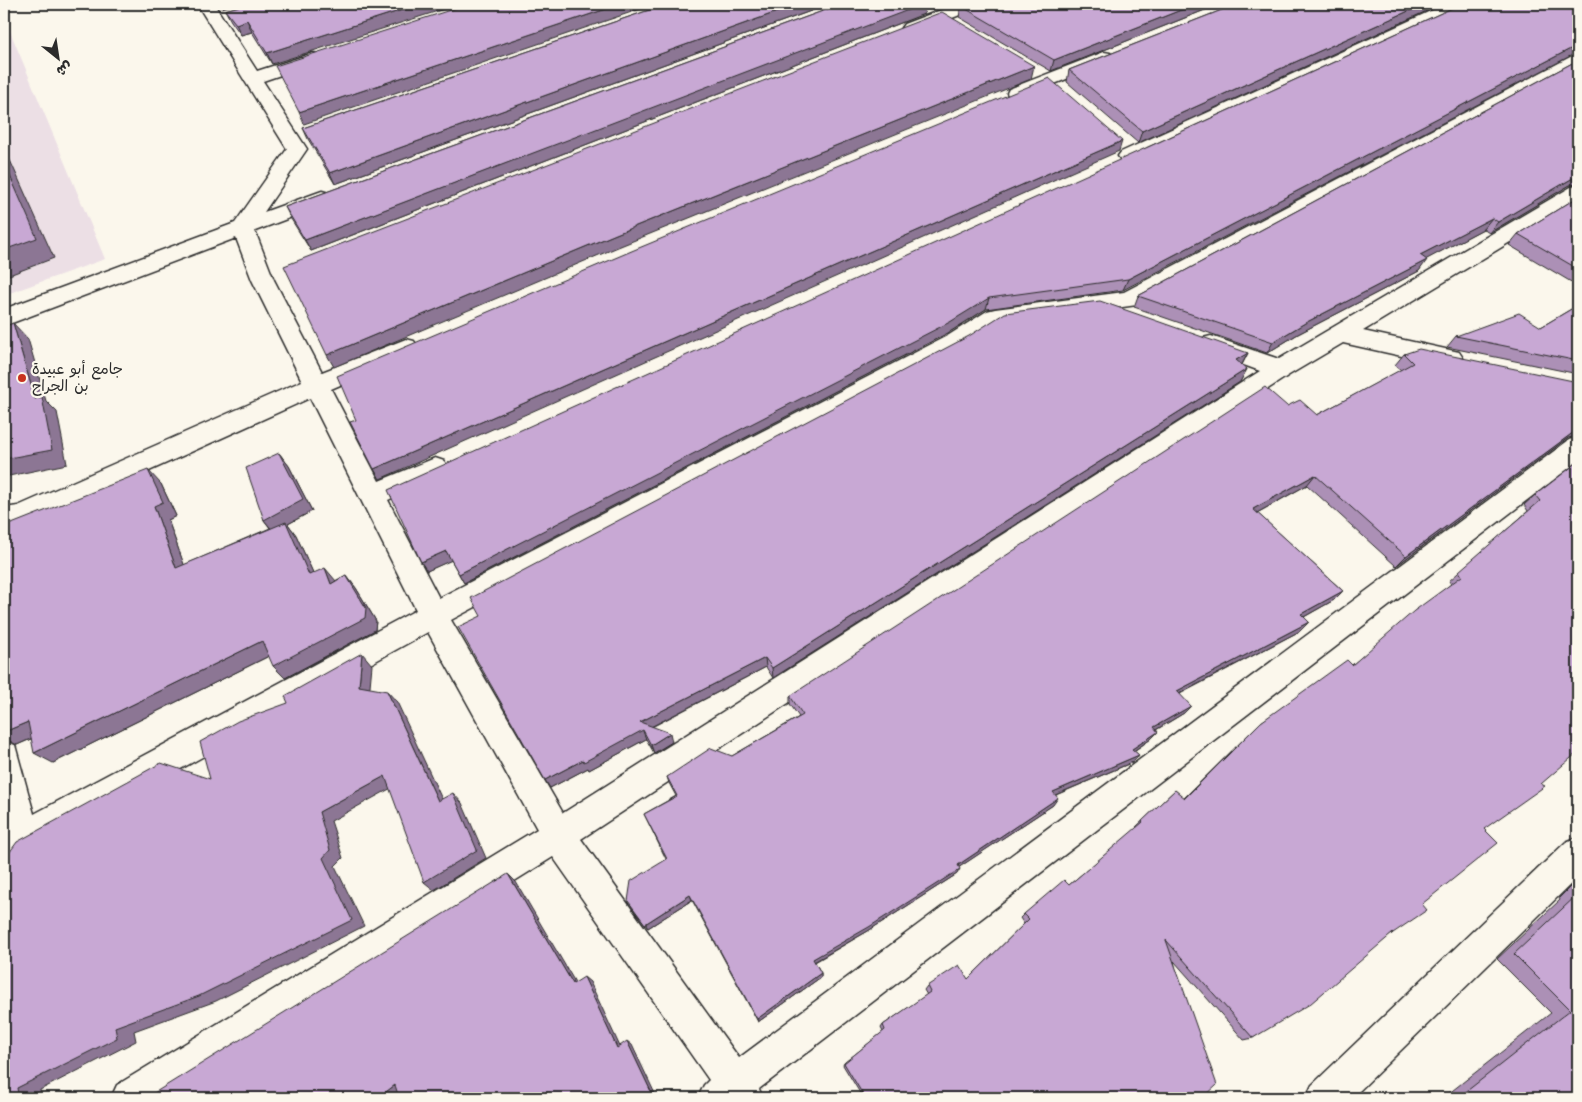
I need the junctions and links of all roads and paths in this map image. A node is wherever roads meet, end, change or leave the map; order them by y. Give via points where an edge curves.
1 (922, 4) edge
2 (972, 4) edge
3 (1459, 4) edge
4 (218, 11) edge
5 (950, 20) junction
6 (895, 34) edge
7 (1122, 50) edge
8 (329, 53) edge
9 (1578, 58) edge
10 (253, 78) junction
11 (994, 102) edge
12 (1108, 165) edge
13 (336, 192) edge
14 (1578, 192) edge
15 (243, 227) junction
16 (1096, 303) junction
17 (4, 318) edge
18 (1143, 320) edge
19 (1340, 334) junction
20 (1189, 336) edge
21 (426, 339) edge
22 (1473, 363) edge
23 (1281, 369) junction
24 (316, 385) junction
25 (1578, 447) edge
26 (454, 460) edge
27 (372, 496) junction
28 (4, 519) edge
29 (433, 615) junction
30 (4, 760) edge
31 (558, 835) junction
32 (24, 837) junction
33 (1578, 854) edge
34 (4, 864) edge
35 (732, 1094) edge
36 (130, 1098) edge
37 (1326, 1098) edge

1 - 5 street
2 - 5 street
3 - 12 street via 1129,147
4 - 10 street
5 - 6 street
7 - 11 street
8 - 10 street
9 - 16 street via 1129,299
10 - 15 street via 299,134 297,149
13 - 15 street
14 - 19 street
15 - 17 street
15 - 24 street via 273,277
16 - 18 street
16 - 29 street via 994,317 957,341
19 - 22 street
19 - 23 street
20 - 23 street
21 - 24 street
23 - 31 street
24 - 27 street
24 - 28 street via 21,517
25 - 35 street
26 - 27 street
27 - 29 street
29 - 31 street
29 - 32 street
30 - 32 street
31 - 35 street
31 - 36 street
32 - 34 street
33 - 37 street

